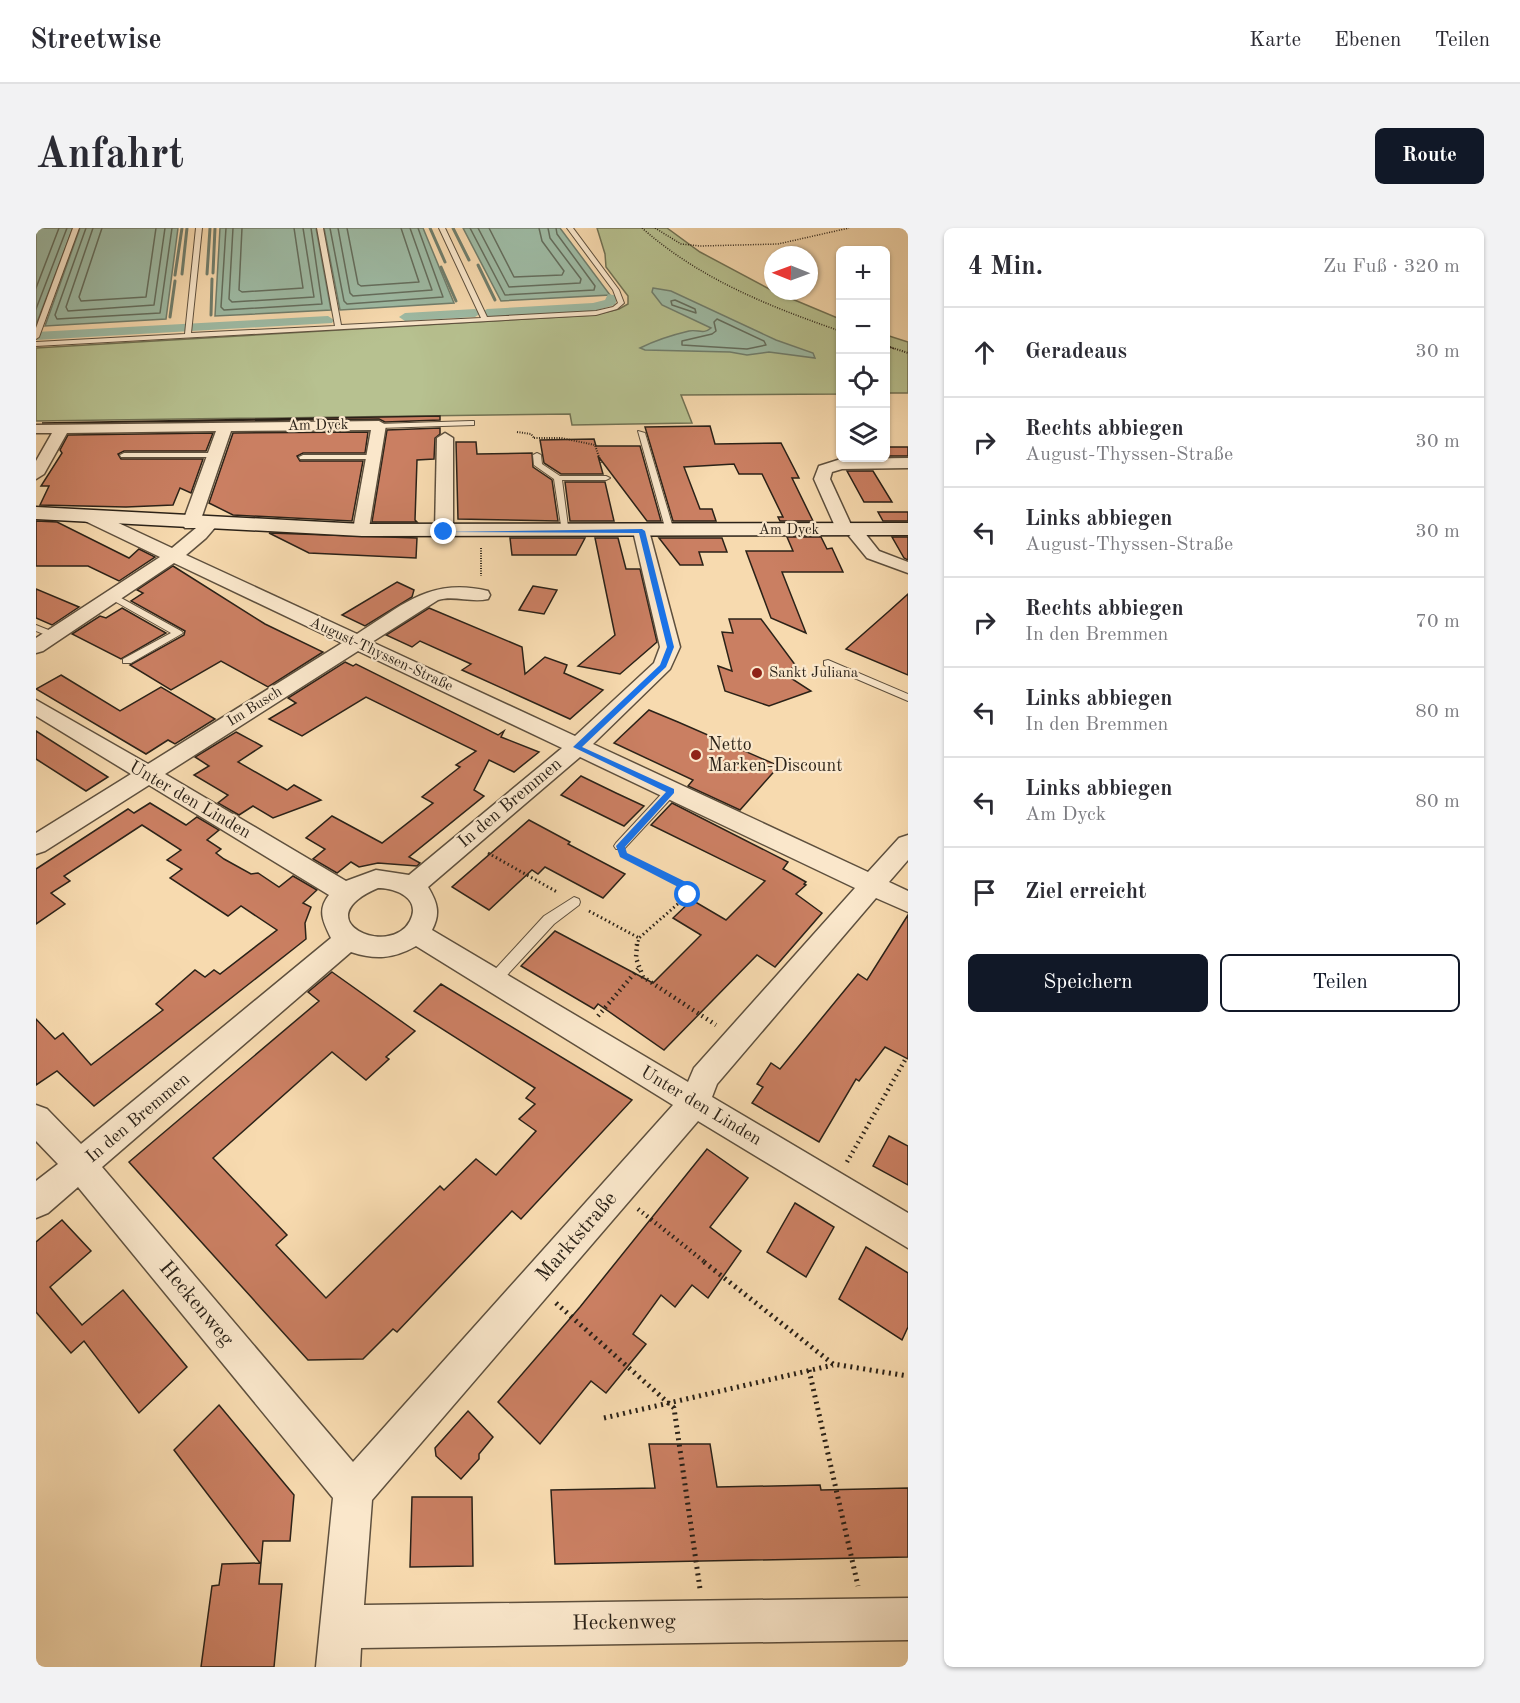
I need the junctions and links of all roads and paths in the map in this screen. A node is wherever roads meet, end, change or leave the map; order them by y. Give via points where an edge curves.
1 (76, 228) edge
2 (199, 228) edge
3 (320, 228) edge
4 (442, 228) edge
5 (570, 228) edge
6 (642, 228) edge
7 (656, 228) edge
8 (849, 228) edge
9 (483, 318) junction
10 (339, 326) junction
11 (189, 330) junction
12 (836, 330) edge
13 (37, 335) edge
14 (36, 344) edge
15 (890, 348) edge
16 (908, 353) edge
17 (471, 423) dead end
18 (378, 426) junction
19 (225, 427) junction
20 (63, 428) junction
21 (36, 429) edge
22 (641, 433) dead end
23 (445, 438) dead end
24 (534, 438) dead end
25 (537, 454) dead end
26 (124, 455) dead end
27 (215, 455) junction
28 (303, 457) dead end
29 (373, 457) junction
30 (908, 463) edge
31 (39, 466) edge
32 (558, 478) junction
33 (606, 478) joint
34 (36, 513) edge
35 (91, 517) junction
36 (200, 524) junction
37 (908, 529) edge
38 (362, 530) junction
39 (642, 531) junction
40 (670, 531) junction
41 (444, 532) junction
42 (480, 532) junction
43 (566, 532) junction
44 (851, 533) junction
45 (171, 556) junction
46 (908, 568) edge
47 (481, 594) joint
48 (112, 596) junction
49 (45, 631) edge
50 (356, 643) junction
51 (36, 647) edge
52 (127, 661) dead end
53 (828, 663) dead end
54 (908, 698) edge
55 (36, 707) edge
56 (577, 747) junction
57 (146, 775) junction
58 (671, 791) junction
59 (466, 841) junction
60 (908, 844) edge
61 (36, 845) edge
62 (620, 846) joint
63 (872, 885) junction
64 (411, 887) junction
65 (345, 892) junction
66 (574, 902) junction
67 (908, 902) edge
68 (416, 933) junction
69 (639, 938) junction
70 (348, 939) junction
71 (638, 969) junction
72 (493, 981) junction
73 (583, 1034) junction
74 (739, 1040) junction
75 (908, 1062) edge
76 (695, 1102) junction
77 (36, 1119) edge
78 (81, 1166) junction
79 (834, 1186) junction
80 (616, 1192) junction
81 (36, 1202) edge
82 (908, 1232) edge
83 (536, 1284) junction
84 (833, 1364) junction
85 (808, 1370) junction
86 (908, 1376) edge
87 (669, 1403) junction
88 (604, 1419) dead end
89 (353, 1492) junction
90 (866, 1619) junction
91 (908, 1619) edge
92 (705, 1622) junction
93 (339, 1647) edge

1 - 13 lane
2 - 11 lane
3 - 10 lane
4 - 9 lane
5 - 9 lane via 616,290 621,303 596,313
6 - 12 path via 717,280
7 - 8 path via 681,244 700,246 778,243
9 - 10 lane
10 - 11 lane
11 - 14 lane
15 - 16 path
17 - 18 lane
18 - 19 street, Am Dyck
18 - 29 street
19 - 20 street, Am Dyck
19 - 27 street
20 - 21 street, Am Dyck
20 - 31 street
22 - 40 lane
23 - 41 street
24 - 33 path via 561,438 595,445
25 - 32 lane via 538,465
26 - 27 lane
27 - 36 street
28 - 29 lane, Am Dyck
29 - 38 street
30 - 44 street via 841,464 825,469 822,479
32 - 33 lane
32 - 43 lane
34 - 35 main road, Am Dyck
35 - 36 main road, Am Dyck
35 - 45 street, August-Thyssen-Straße
36 - 38 main road, Am Dyck
36 - 45 street via 205,531
37 - 44 main road, Am Dyck
38 - 41 main road, Am Dyck
39 - 40 main road, Am Dyck
39 - 43 main road, Am Dyck
39 - 56 street, In den Bremmen via 670,647 663,665
40 - 44 main road, Am Dyck
41 - 42 main road, Am Dyck
42 - 43 main road, Am Dyck
42 - 47 path
44 - 46 street via 875,558
45 - 48 street
45 - 50 street, August-Thyssen-Straße
47 - 50 street, Im Busch via 445,592 431,596
48 - 49 street
48 - 52 lane via 178,633
49 - 51 street
50 - 56 street, August-Thyssen-Straße
50 - 57 street, Im Busch
53 - 54 lane
55 - 57 street, Unter den Linden
56 - 58 street, August-Thyssen-Straße
56 - 59 street, In den Bremmen
57 - 61 street, Im Busch
57 - 65 street, Unter den Linden
58 - 62 lane
58 - 63 street, August-Thyssen-Straße
59 - 64 street, In den Bremmen
59 - 66 path
60 - 63 street, Marktstraße
62 - 69 path via 624,855 687,887 688,895
63 - 67 street, August-Thyssen-Straße
63 - 74 street, Marktstraße
64 - 65 street via 393,879 376,879
64 - 68 street via 420,894 425,907 424,921
65 - 70 street via 333,917 338,930
66 - 69 path
66 - 72 lane via 549,921
68 - 70 street via 384,948 365,947
68 - 72 street, Unter den Linden
69 - 71 path
70 - 78 street, In den Bremmen
71 - 73 path
71 - 74 path via 643,977
72 - 73 street, Unter den Linden
73 - 76 street, Unter den Linden
74 - 76 street, Marktstraße via 705,1077
75 - 79 path via 905,1060
76 - 79 street, Unter den Linden
76 - 80 street, Marktstraße
77 - 78 street, Heckenweg
78 - 81 street, In den Bremmen
78 - 89 street, Heckenweg
79 - 82 street, Unter den Linden
80 - 83 street, Marktstraße
80 - 84 path
83 - 87 path
83 - 89 street, Marktstraße
84 - 85 path
84 - 86 path
85 - 87 path
85 - 90 path
87 - 88 path
87 - 92 path via 674,1408
89 - 93 street
90 - 91 street, Heckenweg
90 - 92 street, Heckenweg
92 - 93 street, Heckenweg

